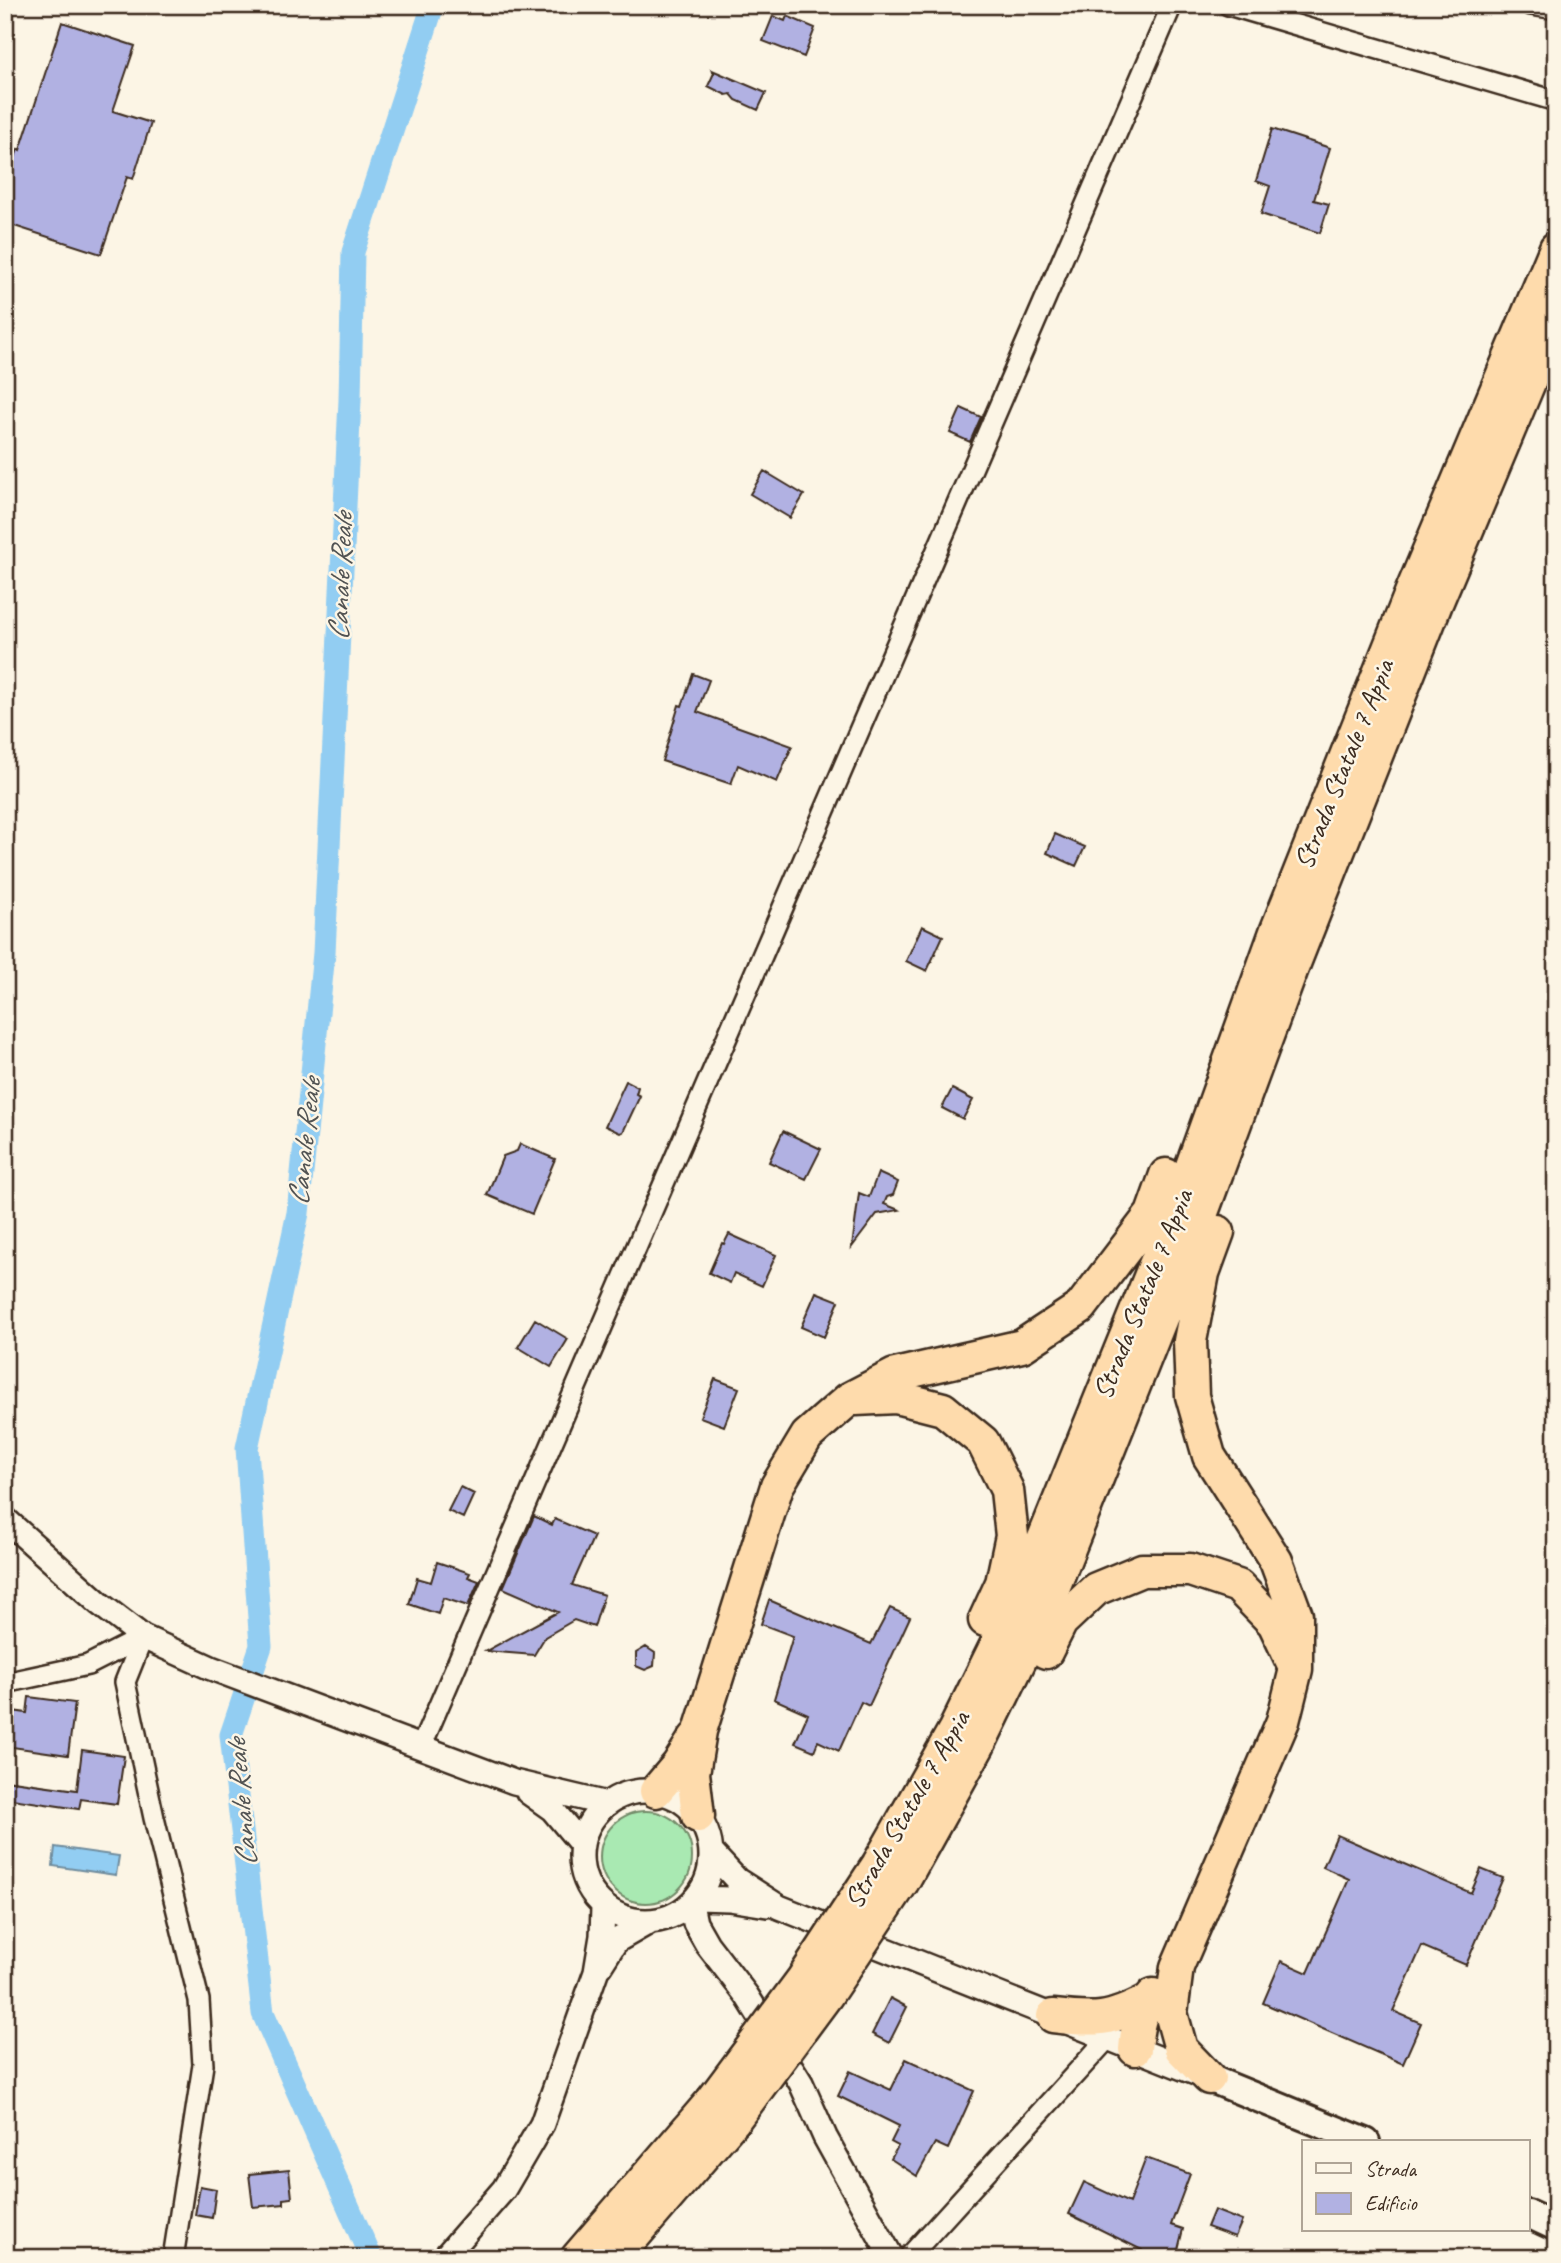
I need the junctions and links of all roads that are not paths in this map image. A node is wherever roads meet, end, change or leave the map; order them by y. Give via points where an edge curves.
1 (1172, 5) edge
2 (1228, 5) edge
3 (1531, 5) edge
4 (1556, 9) edge
5 (1556, 101) edge
6 (1556, 248) edge
7 (1556, 318) edge
8 (1276, 932) junction
9 (1291, 971) junction
10 (849, 1399) junction
11 (5, 1519) edge
12 (143, 1637) junction
13 (1296, 1670) junction
14 (5, 1684) edge
15 (700, 1731) junction
16 (421, 1747) junction
17 (514, 1782) junction
18 (656, 1791) junction
19 (607, 1804) junction
20 (698, 1816) junction
21 (582, 1845) junction
22 (712, 1853) junction
23 (890, 1873) junction
24 (694, 1901) junction
25 (603, 1907) junction
26 (779, 1907) junction
27 (658, 1921) junction
28 (707, 1944) junction
29 (596, 1972) junction
30 (1159, 2007) junction
31 (1053, 2016) joint
32 (1120, 2034) junction
33 (1209, 2078) junction
34 (723, 2111) junction
35 (1361, 2140) edge
36 (1530, 2215) edge
37 (1556, 2227) edge
38 (173, 2258) edge
39 (444, 2258) edge
40 (577, 2258) edge
41 (615, 2258) edge
42 (892, 2258) edge
43 (908, 2258) edge

1 - 16 street
2 - 5 street
3 - 4 street
6 - 8 highway, Strada Statale 7 Appia
7 - 9 highway, Strada Statale 7 Appia via 1437,601
8 - 10 highway via 1221,1029 1152,1214 1081,1307 1022,1346 895,1375
8 - 23 highway, Strada Statale 7 Appia via 1168,1233 1021,1595
9 - 13 highway via 1271,1083 1203,1273 1190,1341 1192,1396 1209,1456 1276,1561 1296,1615
9 - 23 highway, Strada Statale 7 Appia via 1187,1253 1044,1611 978,1746
10 - 15 highway via 807,1436 776,1486
10 - 23 highway via 896,1397 943,1409 983,1442 1007,1490 1012,1536 1002,1583 935,1721
11 - 12 street
12 - 14 street via 88,1665
12 - 16 street via 211,1668
12 - 38 street via 125,1682 199,2000 203,2065
13 - 23 highway via 1274,1623 1238,1586 1190,1570 1142,1570 1096,1589 1061,1622 995,1757
13 - 30 highway via 1283,1721
15 - 18 highway
15 - 20 highway via 694,1773
16 - 17 street
17 - 19 street
17 - 21 street via 552,1809
18 - 19 street via 630,1793
18 - 20 street via 687,1804
19 - 21 street via 586,1829
20 - 22 street
21 - 25 street via 585,1879
22 - 24 street via 706,1884
22 - 26 street via 737,1880
23 - 34 highway, Strada Statale 7 Appia, bridge via 803,1979
24 - 26 street via 729,1899
24 - 27 street
24 - 28 street via 695,1923
25 - 27 street via 632,1921
25 - 29 street
26 - 31 street
27 - 28 street
27 - 29 street via 616,1941
28 - 42 street via 747,1996 801,2083 825,2137
29 - 39 street via 542,2124 504,2189
30 - 32 highway via 1156,2035
30 - 33 highway via 1181,2049
31 - 32 highway via 1087,2020
32 - 33 street
32 - 43 street
33 - 35 main road
34 - 40 highway, Strada Statale 7 Appia
34 - 41 highway, Strada Statale 7 Appia
36 - 37 main road

